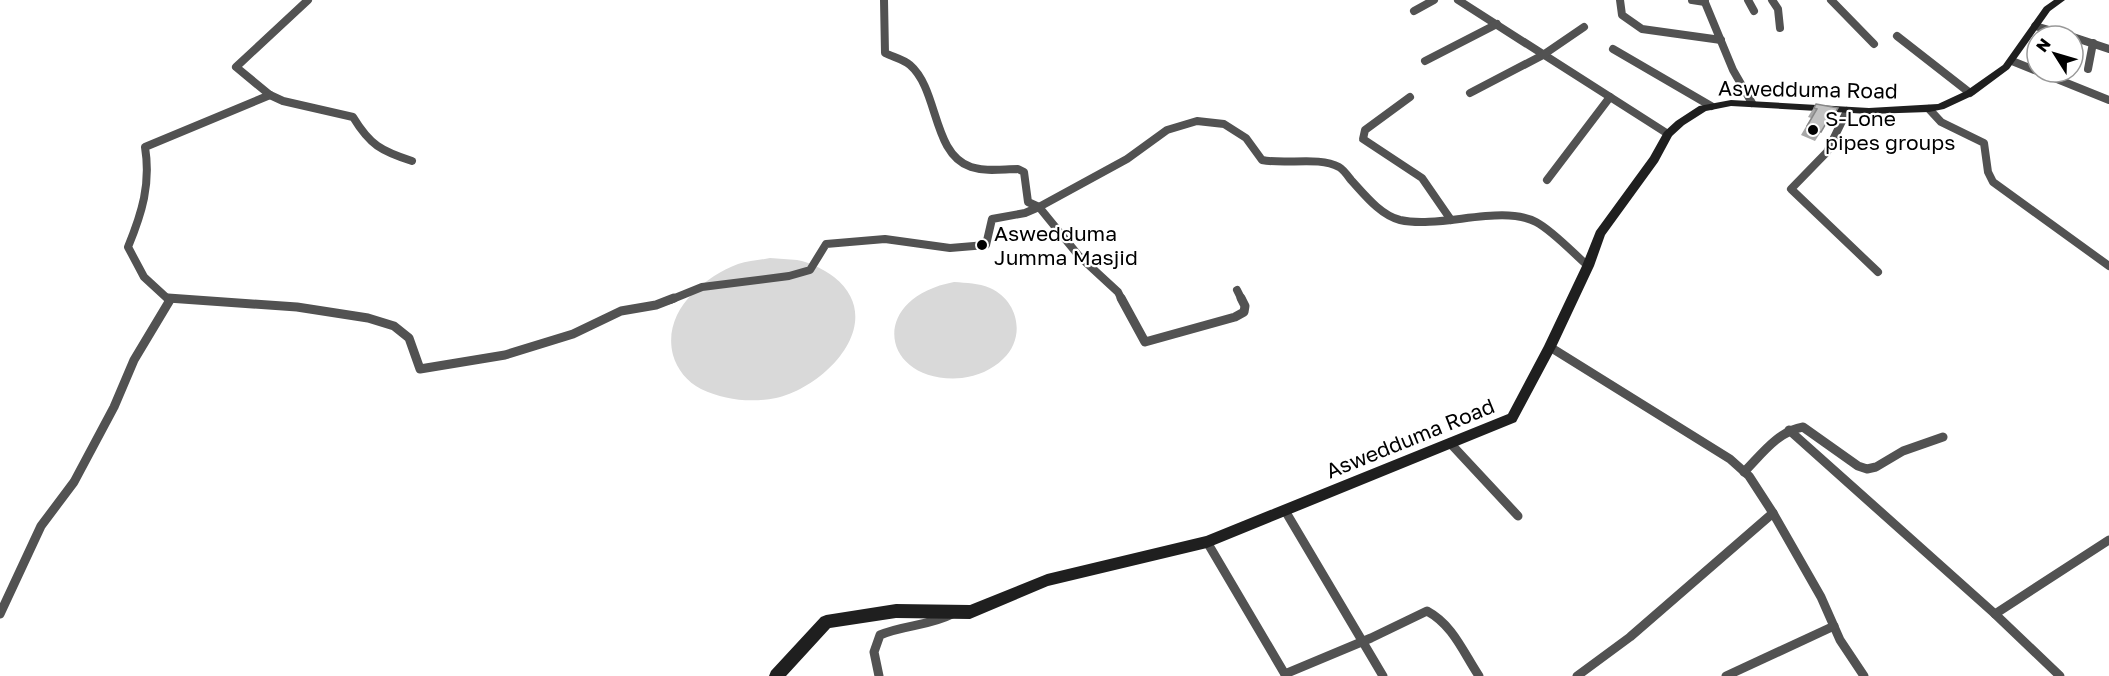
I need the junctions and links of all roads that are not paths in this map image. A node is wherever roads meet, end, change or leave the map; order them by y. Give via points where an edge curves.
1 (308, 0) edge
2 (884, 0) edge
3 (1434, 0) edge
4 (1458, 0) edge
5 (1620, 0) edge
6 (1692, 0) edge
7 (1748, 0) edge
8 (1772, 0) edge
9 (1831, 0) edge
10 (2060, 0) edge
11 (1704, 1) edge
12 (1414, 11) dead end
13 (1754, 11) dead end
14 (1497, 24) junction
15 (2036, 24) edge
16 (1584, 27) dead end
17 (1780, 28) dead end
18 (1898, 36) dead end
19 (1721, 40) junction
20 (2085, 40) edge
21 (2025, 41) edge
22 (2093, 43) junction
23 (1874, 44) dead end
24 (1613, 49) dead end
25 (2109, 49) edge
26 (1543, 55) junction
27 (1425, 61) dead end
28 (2012, 61) junction
29 (2025, 66) edge
30 (2088, 69) dead end
31 (2068, 84) edge
32 (1470, 93) dead end
33 (1970, 93) junction
34 (270, 95) junction
35 (1410, 97) dead end
36 (1610, 98) junction
37 (2109, 100) edge
38 (1752, 103) junction
39 (1711, 106) junction
40 (1929, 110) junction
41 (1847, 111) junction
42 (1668, 134) junction
43 (412, 161) dead end
44 (1547, 180) dead end
45 (1039, 207) junction
46 (1451, 220) junction
47 (1588, 266) junction
48 (2109, 266) edge
49 (1878, 272) dead end
50 (1237, 290) dead end
51 (170, 300) junction
52 (1550, 346) junction
53 (1789, 430) junction
54 (1943, 437) dead end
55 (1450, 443) junction
56 (1744, 472) junction
57 (1773, 513) junction
58 (1287, 514) dead end
59 (1518, 516) dead end
60 (2109, 540) edge
61 (1207, 542) junction
62 (955, 612) junction
63 (0, 614) edge
64 (1995, 614) junction
65 (1834, 626) junction
66 (1363, 642) junction
67 (1286, 675) edge
68 (776, 676) edge
69 (879, 676) edge
70 (1383, 676) edge
71 (1479, 676) edge
72 (1577, 676) edge
73 (1726, 676) edge
74 (1864, 676) edge
75 (2060, 676) edge

1 - 34 street via 236,67
2 - 45 street via 885,53 912,66 924,80 932,112 952,153 968,167 1024,172 1028,202
3 - 12 street
4 - 14 street
5 - 19 street via 1622,15 1642,29
6 - 11 street
7 - 13 street
8 - 17 street via 1778,9
9 - 23 street
10 - 15 street, Aswedduma Road
11 - 19 street
14 - 26 street
14 - 27 street
16 - 26 street
18 - 33 street
19 - 38 street
20 - 22 street
21 - 28 street, Aswedduma Road
22 - 25 street
22 - 30 street
24 - 39 street
26 - 32 street
26 - 36 street
28 - 29 street
28 - 33 street, Aswedduma Road
31 - 37 street
33 - 40 street, Aswedduma Road
34 - 43 street via 353,117 368,142 385,153
34 - 51 street via 145,147 150,168 148,192 128,247 138,271
35 - 46 street via 1365,130 1363,139 1422,178
36 - 42 street
36 - 44 street
38 - 39 street, Aswedduma Road
38 - 41 street, Aswedduma Road
39 - 42 street, Aswedduma Road via 1695,112
40 - 41 street, Aswedduma Road
40 - 48 street via 1939,124 1971,134 1984,143 1986,171 1993,182
41 - 49 street via 1827,152 1791,189
42 - 47 street, Aswedduma Road via 1600,234
45 - 46 street via 1127,159 1167,130 1197,121 1224,124 1246,138 1262,160 1324,162 1340,167 1371,202 1397,219 1419,223
45 - 50 street via 1079,256 1118,292 1145,342 1244,312
45 - 51 street via 992,219 986,245 950,248 885,239 826,244 810,270 702,287 656,305 621,310 573,334 505,355 420,369 409,337 387,322 304,308
46 - 47 street via 1524,217 1537,222
47 - 52 street, Aswedduma Road
51 - 63 street via 134,360 74,482 41,526
52 - 55 street, Aswedduma Road via 1512,418
52 - 56 street via 1730,459
53 - 54 street via 1803,428 1867,469
53 - 56 street
53 - 64 street
55 - 59 street
55 - 61 street, Aswedduma Road
56 - 57 street
57 - 65 street
57 - 72 street via 1638,630
58 - 66 street
60 - 64 street
61 - 62 street, Aswedduma Road via 1047,580 970,612
61 - 67 street
62 - 68 street, Aswedduma Road via 896,610 826,622
62 - 69 street via 942,621 891,629 880,635 874,651
64 - 75 street
65 - 73 street
65 - 74 street
66 - 67 street
66 - 70 street
66 - 71 street via 1427,611 1437,615 1451,632

